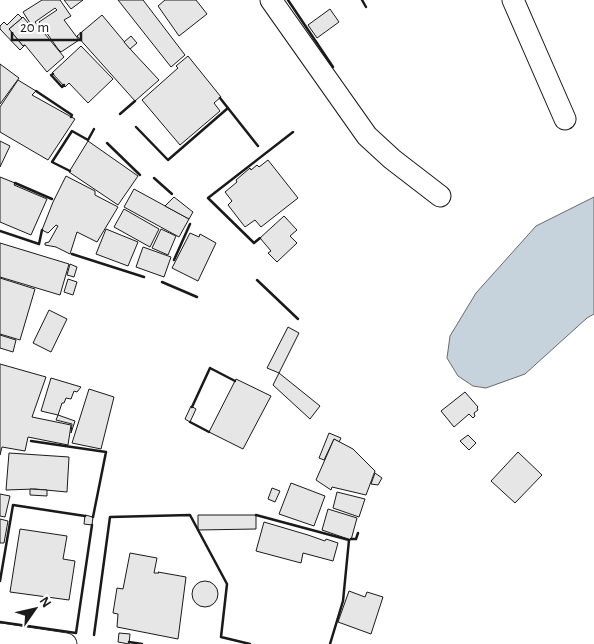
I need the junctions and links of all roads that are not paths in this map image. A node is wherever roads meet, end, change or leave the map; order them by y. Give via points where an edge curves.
1 (271, 0) edge
2 (513, 0) edge
3 (565, 119) dead end
4 (440, 196) dead end
5 (0, 634) edge
6 (66, 644) edge

1 - 4 street via 366,136
2 - 3 street
5 - 6 street

